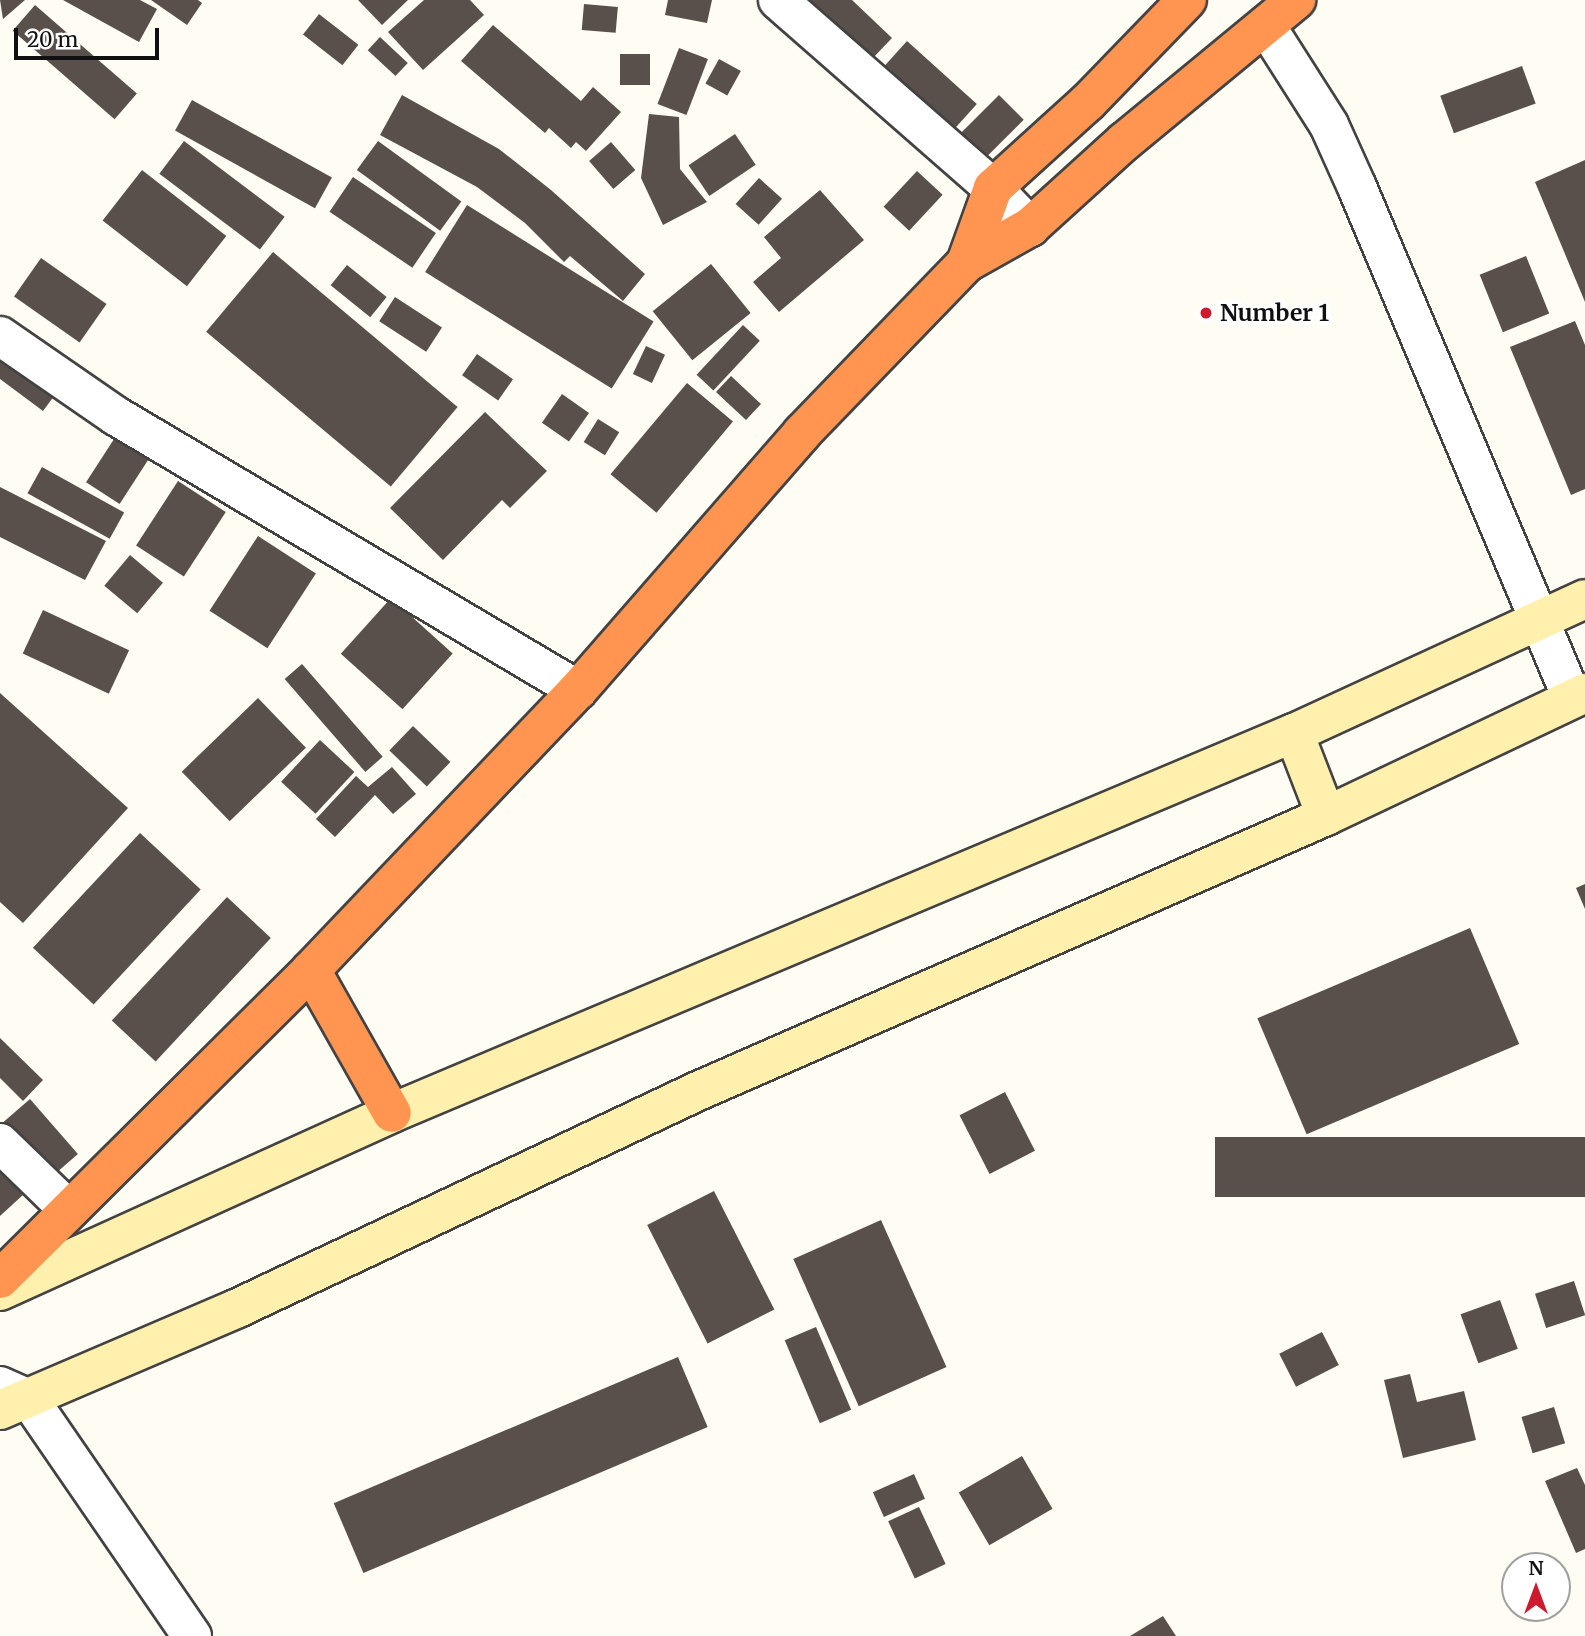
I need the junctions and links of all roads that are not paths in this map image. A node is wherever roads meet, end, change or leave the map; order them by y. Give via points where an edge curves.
1 (778, 0) edge
2 (1186, 0) edge
3 (1296, 0) edge
4 (1266, 26) junction
5 (993, 188) junction
6 (1030, 227) junction
7 (966, 263) junction
8 (0, 336) edge
9 (1585, 599) edge
10 (1542, 618) junction
11 (578, 690) junction
12 (1578, 696) edge
13 (1294, 733) junction
14 (1326, 816) junction
15 (311, 970) junction
16 (392, 1113) junction
17 (0, 1143) edge
18 (69, 1210) junction
19 (0, 1279) edge
20 (0, 1291) edge
21 (10, 1398) edge
22 (192, 1636) edge

1 - 5 street
2 - 5 highway via 1087,102
3 - 4 highway
4 - 6 highway via 1125,141
4 - 10 street via 1329,125
5 - 6 street
5 - 7 highway
6 - 7 highway
7 - 11 highway via 802,433
8 - 11 street via 116,416
9 - 10 street
10 - 12 street
10 - 13 street
11 - 15 highway
12 - 14 street
13 - 14 street
13 - 16 street
14 - 21 street via 698,1091 238,1308
15 - 16 highway
15 - 18 highway
16 - 20 street
17 - 18 street
18 - 19 highway
21 - 22 street

